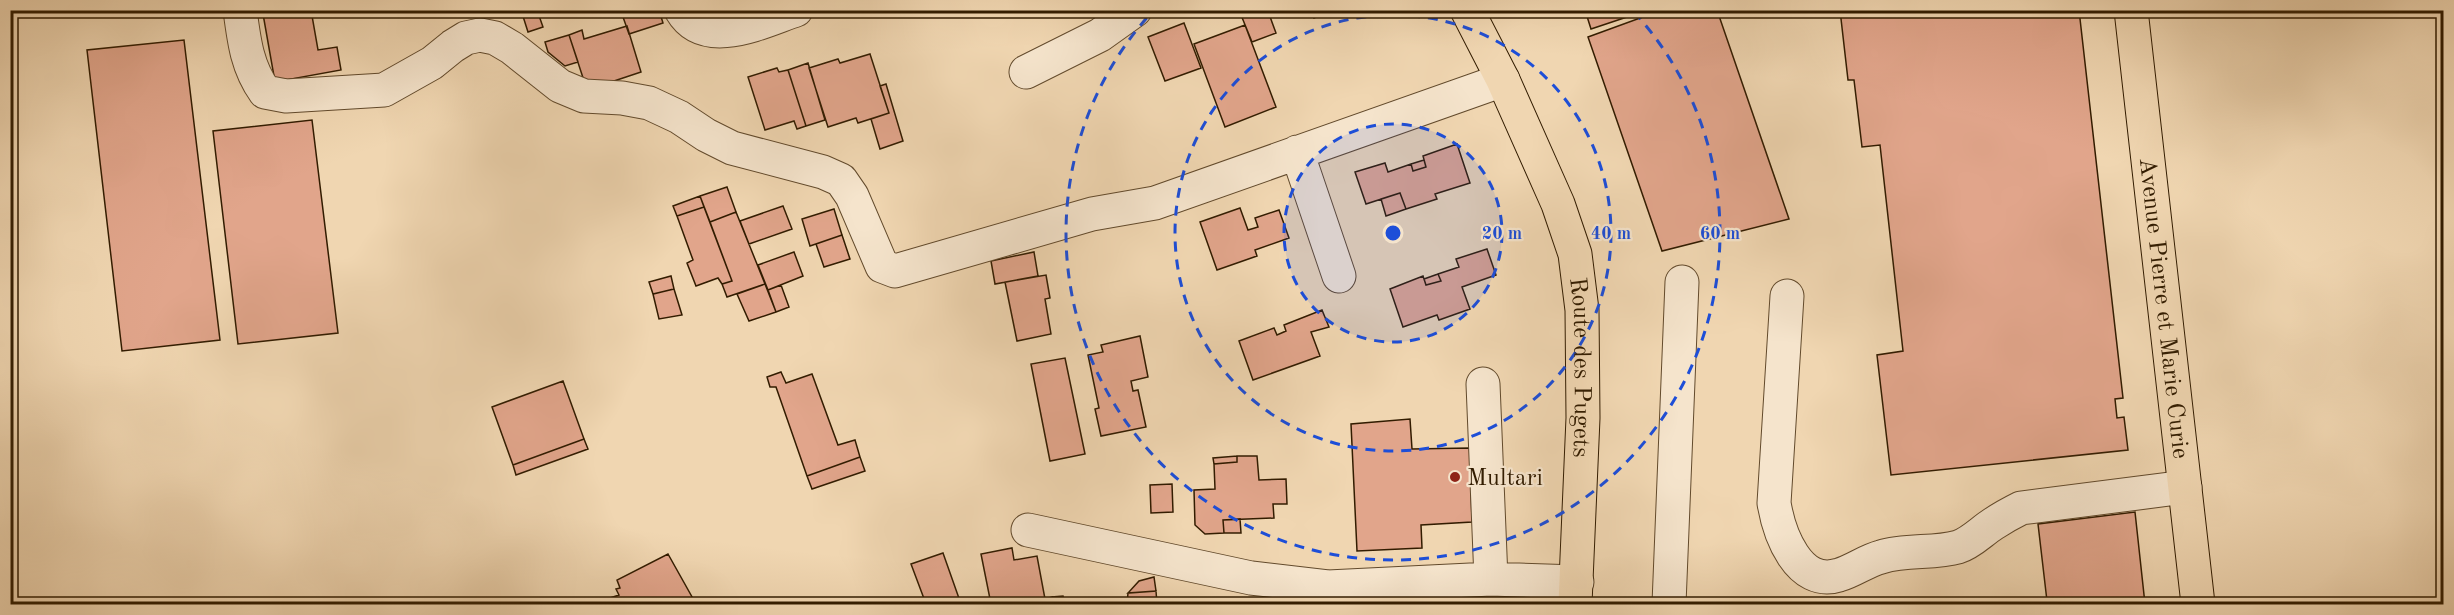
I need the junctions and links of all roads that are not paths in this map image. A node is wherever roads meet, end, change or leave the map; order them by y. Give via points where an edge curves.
1 (240, 10) edge
2 (681, 10) edge
3 (796, 10) edge
4 (1135, 10) edge
5 (1467, 10) edge
6 (2131, 10) edge
7 (1026, 72) dead end
8 (1503, 80) junction
9 (1297, 152) junction
10 (1340, 276) dead end
11 (1682, 282) dead end
12 (1787, 296) dead end
13 (1483, 384) dead end
14 (2185, 487) junction
15 (1028, 530) dead end
16 (1491, 579) junction
17 (1576, 593) edge
18 (1669, 604) edge
19 (2198, 604) edge

1 - 9 street via 247,60 255,78 265,92 286,96 384,90 466,38 495,38 560,86 576,93 649,103 732,148 841,180 852,196 882,266 895,271 1092,214 1155,202
2 - 3 street via 686,18 705,29 730,32
4 - 7 street via 1100,35
5 - 8 main road, Route des Pugets
6 - 14 main road, Avenue Pierre et Marie Curie
8 - 9 street
8 - 17 main road, Route des Pugets via 1558,204 1575,254 1582,310 1583,418
9 - 10 street
11 - 18 street
12 - 14 street via 1774,503 1789,549 1804,568 1822,578 1838,576 1882,556 1959,547 2021,508
13 - 16 street
14 - 19 main road, Avenue Pierre et Marie Curie
15 - 16 street via 1251,578 1328,587
16 - 17 street

